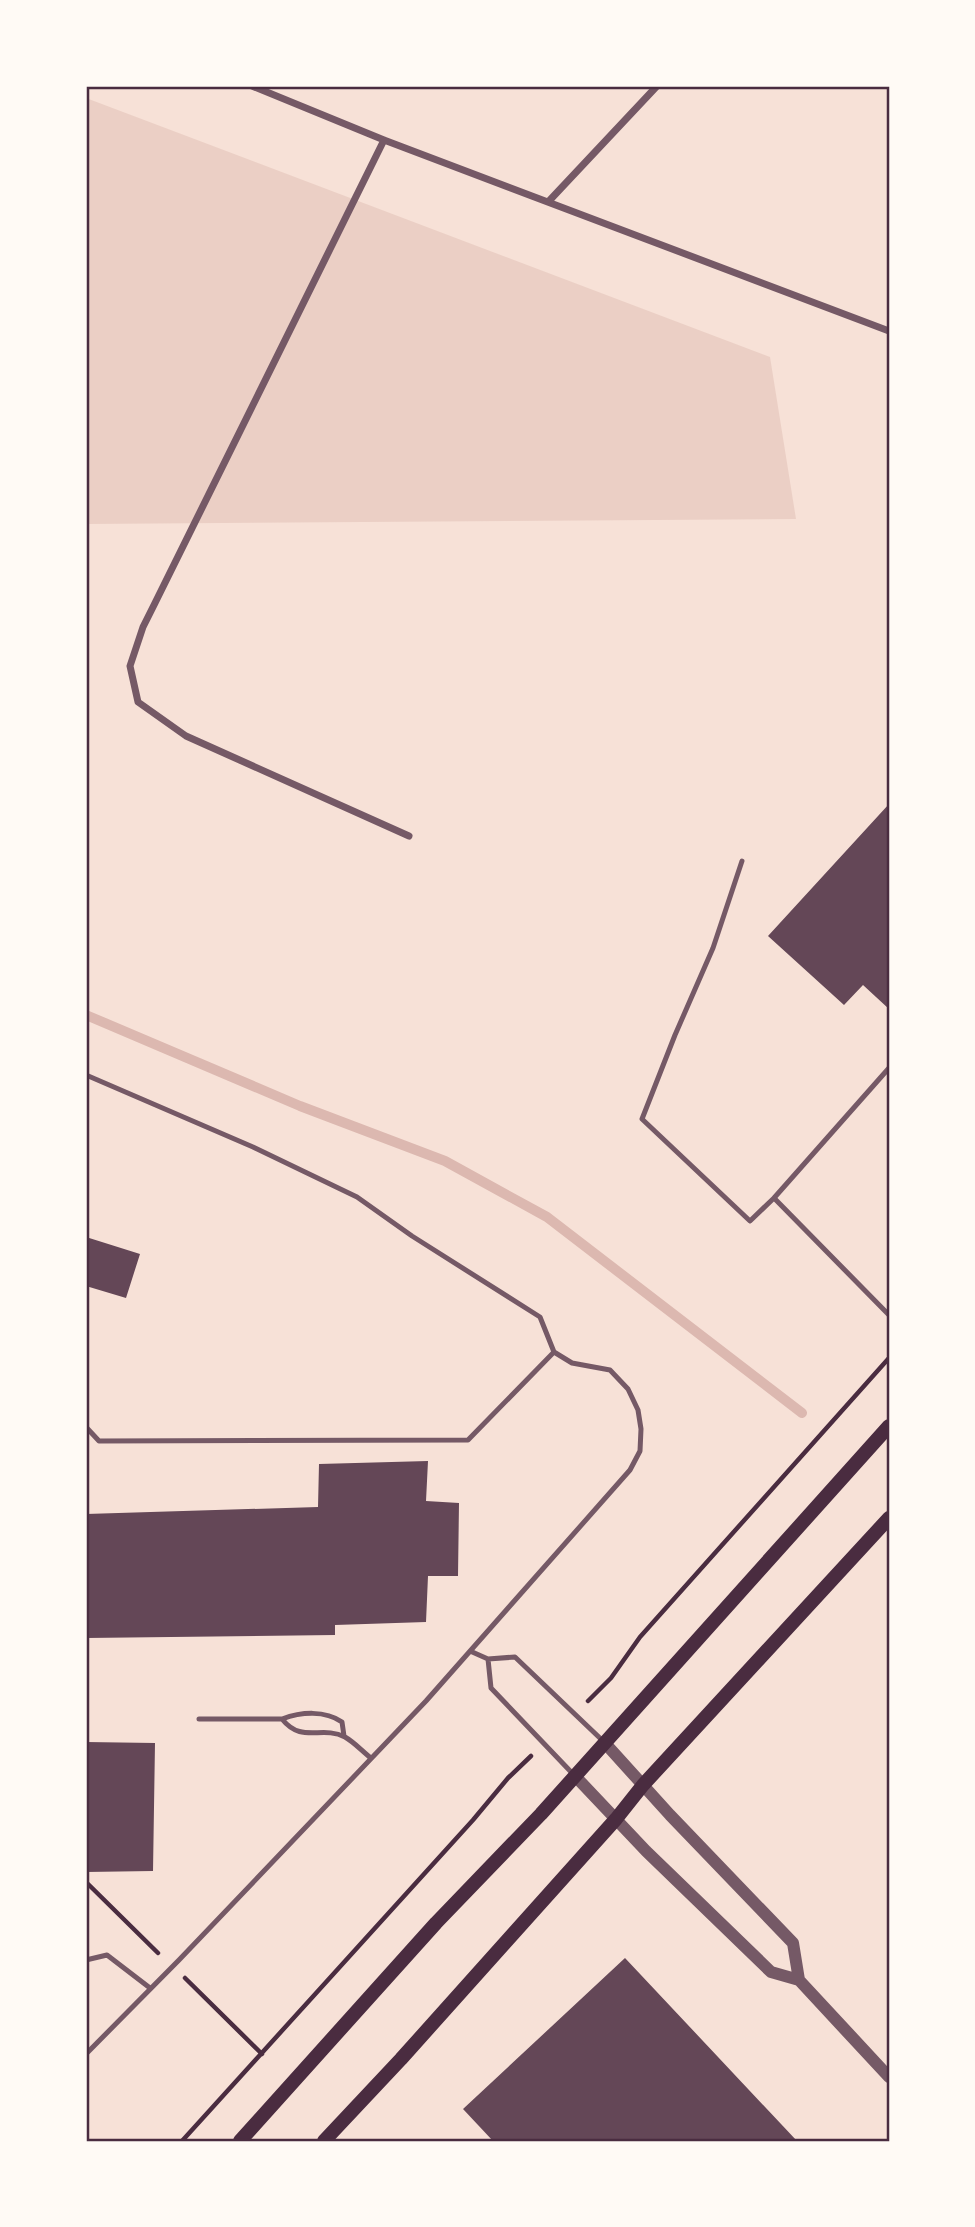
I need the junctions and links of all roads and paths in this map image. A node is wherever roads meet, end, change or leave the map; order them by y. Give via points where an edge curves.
1 (252, 86) edge
2 (657, 86) edge
3 (384, 140) junction
4 (549, 201) junction
5 (889, 331) edge
6 (410, 836) dead end
7 (742, 861) dead end
8 (889, 1068) edge
9 (86, 1075) edge
10 (774, 1198) junction
11 (889, 1315) edge
12 (554, 1352) junction
13 (889, 1358) edge
14 (889, 1426) edge
15 (86, 1427) edge
16 (889, 1518) edge
17 (470, 1651) junction
18 (488, 1659) junction
19 (611, 1678) dead end
20 (199, 1719) dead end
21 (282, 1719) junction
22 (344, 1736) junction
23 (604, 1742) junction
24 (371, 1758) junction
25 (575, 1776) junction
26 (508, 1778) dead end
27 (643, 1785) junction
28 (616, 1818) junction
29 (86, 1960) edge
30 (799, 1980) junction
31 (150, 1988) junction
32 (86, 2054) edge
33 (889, 2077) edge
34 (182, 2141) edge
35 (240, 2141) edge
36 (324, 2141) edge

1 - 3 street
2 - 4 street
3 - 4 street
3 - 6 street via 149,615 130,666 138,702 186,736
4 - 5 street
7 - 10 lane via 713,948 642,1119 750,1221
8 - 10 lane
9 - 12 lane via 357,1197 540,1317
10 - 11 lane
12 - 15 lane via 468,1440 99,1441
12 - 17 lane via 572,1363 610,1370 628,1389 638,1410 640,1451 630,1470
13 - 19 path via 640,1637
14 - 23 main road
16 - 27 main road
17 - 18 lane
17 - 24 lane
18 - 23 lane via 515,1657
18 - 25 lane via 491,1688
20 - 21 lane
21 - 22 lane via 291,1730
21 - 22 lane via 297,1714 334,1716 342,1722
22 - 24 lane
23 - 25 main road
23 - 27 street
24 - 31 lane
25 - 28 street
25 - 35 main road
26 - 34 path
27 - 28 main road
27 - 30 street via 793,1943
28 - 30 street via 771,1972
28 - 36 main road
29 - 31 lane via 107,1955
30 - 33 street
31 - 32 lane

